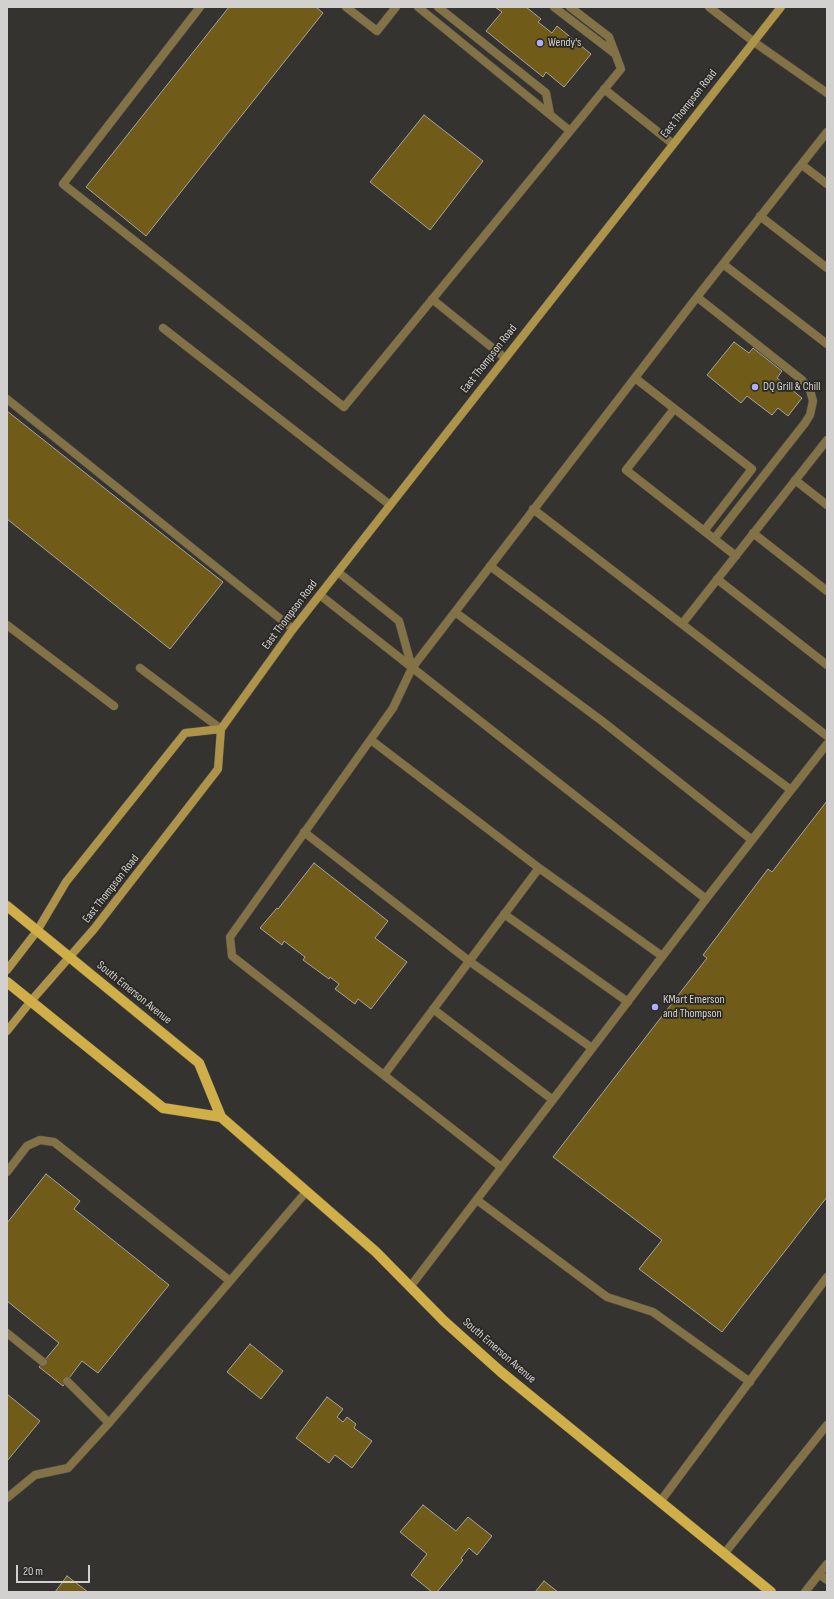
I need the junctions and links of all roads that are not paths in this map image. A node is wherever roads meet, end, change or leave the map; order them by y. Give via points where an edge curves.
1 (200, 7) edge
2 (346, 7) edge
3 (396, 7) edge
4 (418, 7) edge
5 (438, 7) edge
6 (554, 7) edge
7 (570, 7) edge
8 (709, 7) edge
9 (781, 7) edge
10 (754, 42) junction
11 (615, 53) junction
12 (604, 89) junction
13 (827, 93) edge
14 (550, 114) junction
15 (570, 130) junction
16 (827, 132) edge
17 (673, 144) junction
18 (802, 165) junction
19 (827, 184) edge
20 (760, 216) junction
21 (723, 264) junction
22 (827, 268) edge
23 (697, 297) junction
24 (432, 299) junction
25 (163, 328) dead end
26 (827, 344) edge
27 (505, 358) junction
28 (635, 378) junction
29 (7, 399) edge
30 (674, 409) junction
31 (827, 440) edge
32 (795, 480) junction
33 (390, 505) junction
34 (827, 505) edge
35 (534, 509) junction
36 (704, 532) junction
37 (753, 533) junction
38 (714, 539) junction
39 (736, 556) junction
40 (490, 566) junction
41 (338, 572) junction
42 (718, 579) junction
43 (827, 590) edge
44 (320, 595) junction
45 (455, 612) junction
46 (682, 624) junction
47 (7, 625) edge
48 (292, 629) junction
49 (827, 665) edge
50 (140, 668) dead end
51 (412, 668) junction
52 (114, 706) dead end
53 (221, 729) junction
54 (827, 736) edge
55 (370, 740) junction
56 (827, 744) edge
57 (791, 790) junction
58 (304, 832) junction
59 (752, 840) junction
60 (539, 868) junction
61 (706, 899) junction
62 (7, 906) edge
63 (504, 914) junction
64 (38, 931) junction
65 (662, 956) junction
66 (70, 957) junction
67 (469, 961) junction
68 (7, 970) edge
69 (7, 982) edge
70 (31, 1001) junction
71 (628, 1002) junction
72 (433, 1009) junction
73 (7, 1031) edge
74 (592, 1048) junction
75 (384, 1075) junction
76 (553, 1100) junction
77 (222, 1117) junction
78 (501, 1167) junction
79 (7, 1172) edge
80 (306, 1192) junction
81 (477, 1200) junction
82 (827, 1277) edge
83 (230, 1280) junction
84 (410, 1287) junction
85 (7, 1333) edge
86 (43, 1362) dead end
87 (67, 1381) dead end
88 (750, 1382) junction
89 (109, 1423) junction
90 (827, 1425) edge
91 (7, 1498) edge
92 (660, 1502) junction
93 (724, 1554) junction
94 (827, 1564) edge
95 (819, 1574) junction
96 (827, 1580) edge
97 (771, 1592) edge
98 (804, 1592) edge

1 - 24 lane via 63,184 344,407
2 - 3 lane via 377,31
4 - 14 lane
5 - 14 lane via 546,93
6 - 11 lane
7 - 11 lane via 609,37
8 - 10 lane
9 - 10 main road, East Thompson Road
10 - 13 lane
10 - 17 main road, East Thompson Road
11 - 12 lane via 621,69
12 - 15 lane
12 - 17 lane
14 - 15 lane
15 - 24 lane
16 - 18 lane
17 - 27 main road, East Thompson Road
18 - 19 lane
18 - 20 lane
20 - 21 lane
20 - 22 lane
21 - 23 lane
21 - 26 lane
23 - 28 lane
23 - 38 lane via 802,380 810,390 813,402 805,423
24 - 27 lane
25 - 33 lane
27 - 33 main road, East Thompson Road
28 - 30 lane
28 - 35 lane
29 - 48 lane
30 - 36 lane via 626,470
30 - 36 lane via 752,469
31 - 32 lane
32 - 34 lane
32 - 37 lane
33 - 41 main road, East Thompson Road
35 - 40 lane
35 - 46 lane
36 - 38 lane
37 - 39 lane
37 - 43 lane
38 - 39 lane
39 - 42 lane
40 - 45 lane
40 - 57 lane
41 - 44 main road, East Thompson Road
41 - 51 lane via 398,621
42 - 46 lane
42 - 49 lane
44 - 48 main road, East Thompson Road
44 - 51 lane
45 - 51 lane
45 - 59 lane via 602,721
46 - 54 lane
47 - 52 lane
48 - 53 main road, East Thompson Road
50 - 53 lane
51 - 55 lane via 393,708
51 - 61 lane
53 - 64 main road via 185,733 66,882
53 - 66 main road, East Thompson Road via 218,769 150,859
55 - 58 lane
55 - 60 lane
56 - 57 lane
57 - 59 lane
58 - 67 lane
58 - 75 lane via 230,937 232,956
59 - 61 lane
60 - 63 lane
60 - 65 lane
61 - 65 lane
62 - 64 main road, South Emerson Avenue
63 - 67 lane
63 - 71 lane
64 - 66 main road, South Emerson Avenue
64 - 68 main road
65 - 71 lane
66 - 70 main road, East Thompson Road
66 - 77 main road, South Emerson Avenue via 199,1063
67 - 72 lane
67 - 74 lane
69 - 70 main road
70 - 73 main road, East Thompson Road
70 - 77 main road via 163,1108
71 - 74 lane
72 - 75 lane
72 - 76 lane
74 - 76 lane
75 - 78 lane
76 - 78 lane
77 - 80 main road, South Emerson Avenue
78 - 81 lane
79 - 83 lane via 27,1146 40,1140 54,1142
80 - 83 lane
80 - 84 main road, South Emerson Avenue via 376,1252
81 - 84 lane
81 - 88 lane via 607,1298 653,1312
82 - 88 lane
83 - 89 lane
84 - 92 main road, South Emerson Avenue via 501,1372
85 - 86 lane
87 - 89 lane
88 - 92 lane
89 - 91 lane via 68,1468 35,1476
90 - 93 lane
92 - 93 main road, South Emerson Avenue
93 - 97 main road, South Emerson Avenue
94 - 95 lane
95 - 96 lane
95 - 98 lane

